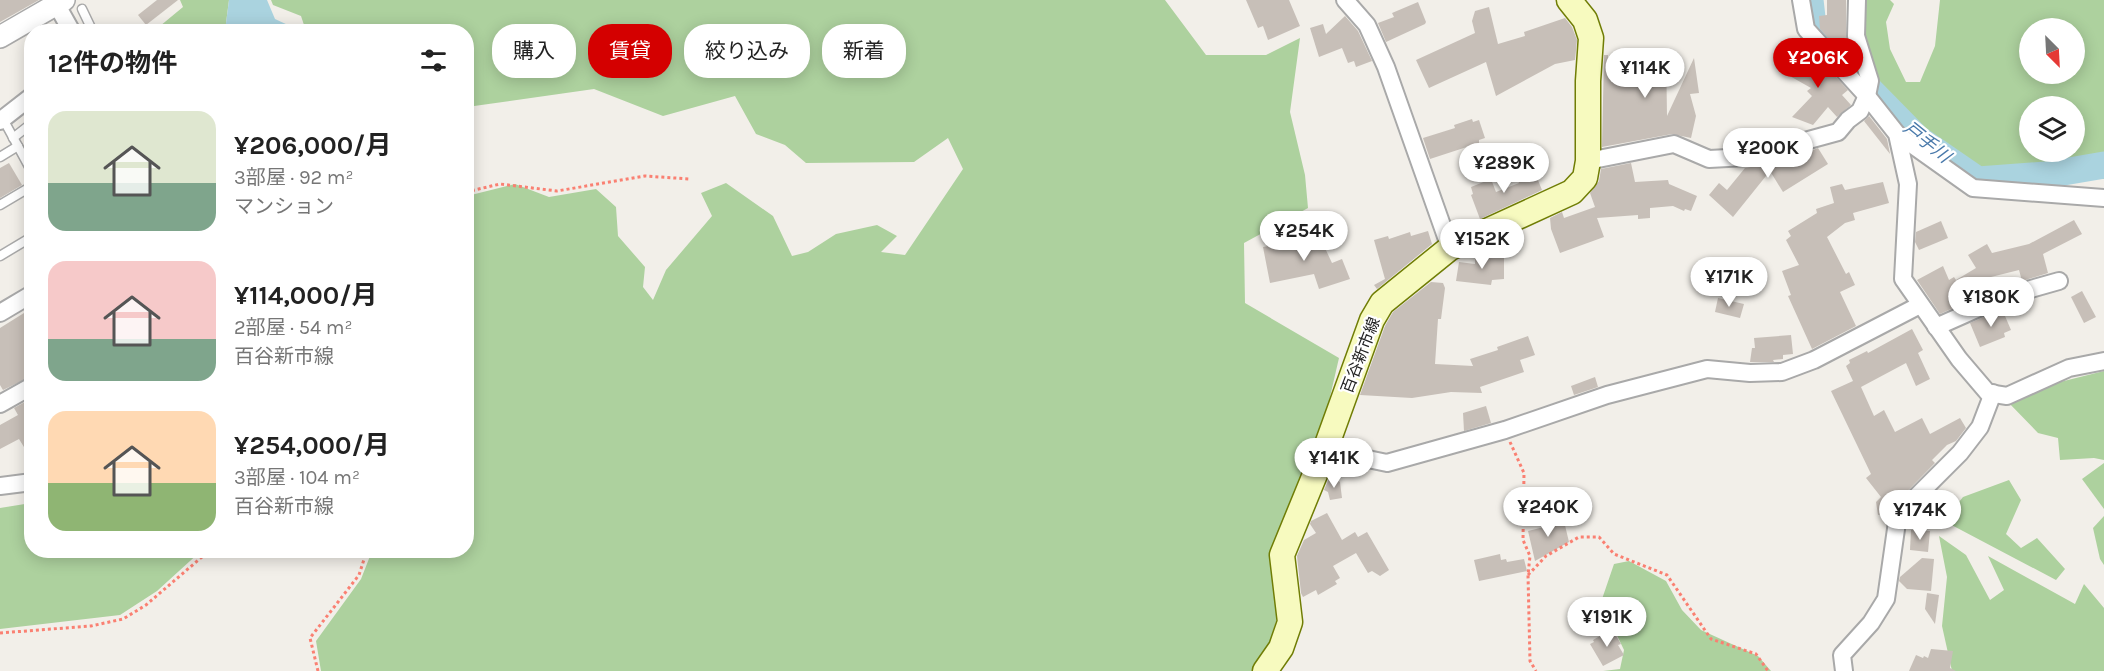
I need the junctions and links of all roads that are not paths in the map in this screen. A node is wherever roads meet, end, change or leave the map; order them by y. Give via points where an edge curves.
1 (1345, 0) edge
2 (1569, 0) edge
3 (1801, 0) edge
4 (1857, 0) edge
5 (64, 3) edge
6 (26, 24) edge
7 (70, 24) edge
8 (85, 24) edge
9 (24, 25) edge
10 (0, 38) edge
11 (1869, 89) junction
12 (24, 102) edge
13 (1, 120) edge
14 (24, 132) edge
15 (1897, 134) junction
16 (15, 142) junction
17 (0, 157) edge
18 (24, 158) edge
19 (1588, 160) junction
20 (24, 191) edge
21 (2104, 198) edge
22 (0, 205) edge
23 (24, 242) edge
24 (1450, 248) junction
25 (0, 256) edge
26 (2059, 281) dead end
27 (24, 299) edge
28 (1920, 305) junction
29 (0, 313) edge
30 (1936, 327) junction
31 (2104, 361) edge
32 (24, 390) edge
33 (1993, 393) junction
34 (0, 404) edge
35 (1325, 450) junction
36 (24, 483) edge
37 (0, 486) edge
38 (1265, 671) edge
39 (1844, 671) edge

1 - 24 street via 1367,25 1386,67
2 - 19 main road, 百谷新市線 via 1585,20 1591,38
3 - 11 street via 1806,29
4 - 11 street via 1856,36
5 - 6 street
5 - 7 street
5 - 8 lane
9 - 10 street
11 - 15 street
11 - 19 street via 1860,111 1838,132 1787,150 1709,159 1674,144
12 - 13 street
13 - 16 lane
14 - 16 lane
15 - 21 street via 1974,188
15 - 28 street via 1908,184 1903,279
16 - 17 lane
16 - 18 lane
19 - 24 main road, 百谷新市線 via 1585,178 1572,192
20 - 22 lane
23 - 25 lane
24 - 35 main road, 百谷新市線 via 1382,303 1372,320
26 - 30 street via 2006,296
27 - 29 street
28 - 30 street
28 - 35 street via 1814,360 1782,372 1707,369 1607,395 1505,430 1388,463
30 - 33 street via 1988,393
31 - 33 street via 2069,368 2007,396
32 - 34 street
33 - 39 street via 1980,427 1960,453 1898,514 1886,599 1871,623 1842,655
35 - 38 main road, 百谷新市線 via 1281,555 1290,622 1281,648
36 - 37 street

